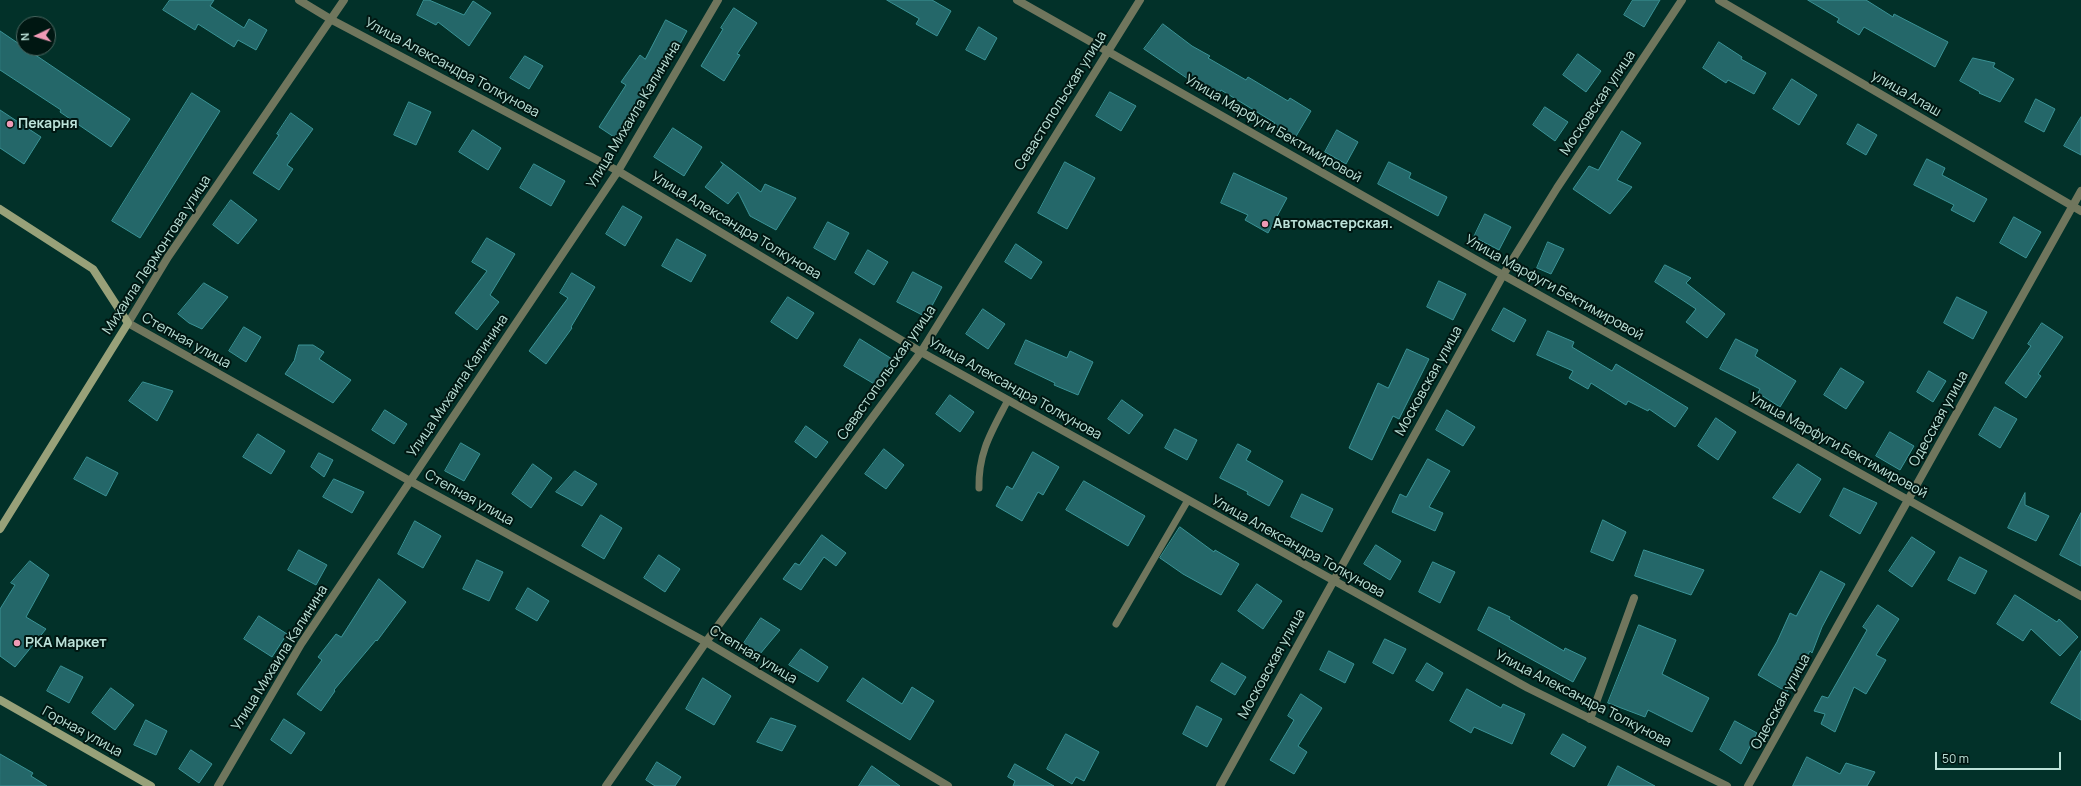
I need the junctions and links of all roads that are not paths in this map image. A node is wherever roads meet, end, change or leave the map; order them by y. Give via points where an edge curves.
1 (299, 0) edge
2 (344, 0) edge
3 (718, 0) edge
4 (1017, 0) edge
5 (1140, 0) edge
6 (1682, 0) edge
7 (1719, 0) edge
8 (332, 20) junction
9 (1108, 50) junction
10 (618, 171) junction
11 (2081, 191) edge
12 (2072, 206) junction
13 (0, 209) edge
14 (2081, 211) edge
15 (1503, 275) junction
16 (128, 323) junction
17 (921, 352) junction
18 (1008, 400) junction
19 (410, 481) junction
20 (979, 488) dead end
21 (1188, 500) junction
22 (1909, 500) junction
23 (0, 529) edge
24 (1333, 581) junction
25 (2081, 596) edge
26 (1634, 598) dead end
27 (1116, 624) dead end
28 (706, 642) junction
29 (0, 700) edge
30 (1590, 718) junction
31 (151, 786) edge
32 (218, 786) edge
33 (606, 786) edge
34 (948, 786) edge
35 (1220, 786) edge
36 (1727, 786) edge
37 (1748, 786) edge

1 - 8 street, Улица Александра Толкунова
2 - 8 street, Михаила Лермонтова улица
3 - 10 street, Улица Михаила Калинина
4 - 9 street, Улица Марфуги Бектимировой
5 - 9 street, Севастопольская улица
6 - 15 street, Московская улица via 1557,188
7 - 12 street, улица Алаш
8 - 10 street, Улица Александра Толкунова
8 - 16 street, Михаила Лермонтова улица via 168,257
9 - 15 street, Улица Марфуги Бектимировой
9 - 17 street, Севастопольская улица
10 - 17 street, Улица Александра Толкунова
10 - 19 street, Улица Михаила Калинина
11 - 12 street, Одесская улица
12 - 14 street, улица Алаш
12 - 22 street, Одесская улица
13 - 16 street, Степная улица via 93,269
15 - 22 street, Улица Марфуги Бектимировой
15 - 24 street, Московская улица
16 - 19 street, Степная улица
16 - 23 street, Михаила Лермонтова улица
17 - 18 street, Улица Александра Толкунова
17 - 28 street, Севастопольская улица
18 - 20 lane via 984,447 979,470
18 - 21 street, Улица Александра Толкунова
19 - 28 street, Степная улица
19 - 32 street, Улица Михаила Калинина via 301,644
21 - 24 street, Улица Александра Толкунова
21 - 27 lane
22 - 25 street, Улица Марфуги Бектимировой
22 - 37 street, Одесская улица
24 - 30 street, Улица Александра Толкунова via 1528,688
24 - 35 street, Московская улица
26 - 30 street
28 - 33 street, Севастопольская улица
28 - 34 street, Степная улица
29 - 31 street, Горная улица
30 - 36 street, Улица Александра Толкунова

